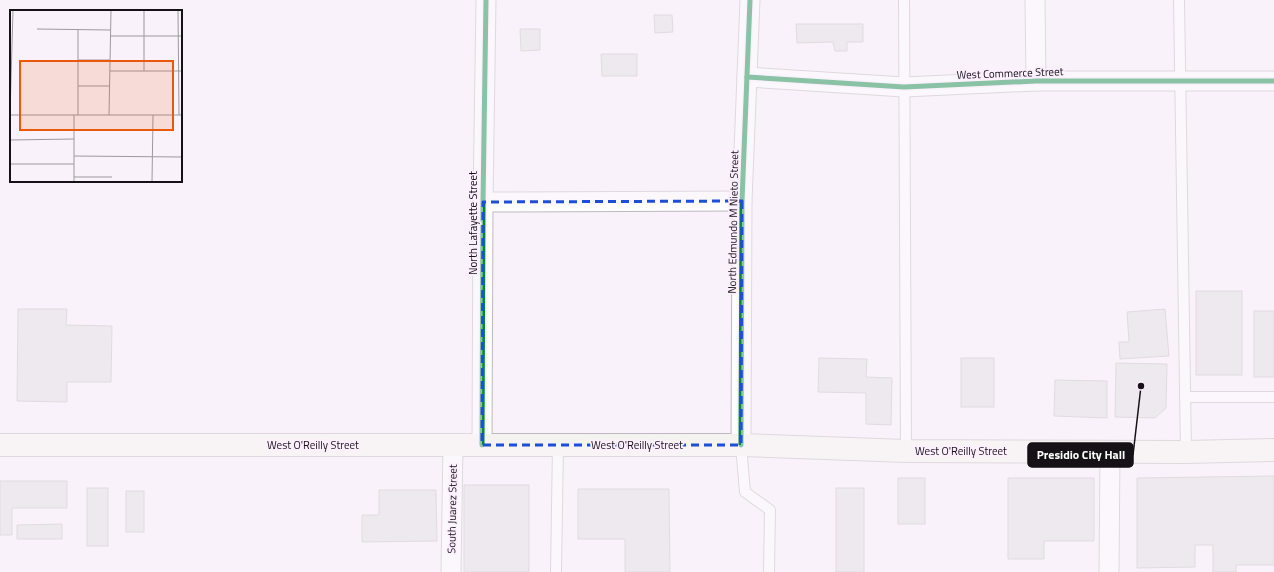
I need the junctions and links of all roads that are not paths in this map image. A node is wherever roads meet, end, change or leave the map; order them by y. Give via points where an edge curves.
1 (486, 0) edge
2 (750, 0) edge
3 (904, 0) edge
4 (1035, 0) edge
5 (1180, 0) edge
6 (747, 78) junction
7 (1181, 80) junction
8 (1036, 81) junction
9 (1274, 81) edge
10 (904, 87) junction
11 (742, 201) junction
12 (483, 202) junction
13 (1185, 397) junction
14 (1274, 397) edge
15 (0, 445) edge
16 (453, 445) junction
17 (482, 445) junction
18 (558, 445) junction
19 (741, 445) junction
20 (1274, 450) edge
21 (906, 451) junction
22 (1110, 451) junction
23 (1186, 452) junction
24 (451, 572) edge
25 (556, 572) edge
26 (769, 572) edge
27 (1109, 572) edge

1 - 12 street, North Lafayette Street
2 - 6 street, North Edmundo M Nieto Street
3 - 10 lane
4 - 8 street
5 - 7 lane
6 - 10 street, West Commerce Street
6 - 11 street, North Edmundo M Nieto Street
7 - 8 street, West Commerce Street
7 - 9 street, West Commerce Street
7 - 13 lane
8 - 10 street, West Commerce Street
10 - 21 lane
11 - 12 street
11 - 19 street, North Edmundo M Nieto Street
12 - 17 street, North Lafayette Street
13 - 14 lane
13 - 23 lane
15 - 16 main road, West O'Reilly Street
16 - 17 main road, West O'Reilly Street
16 - 24 street, South Juarez Street
17 - 18 main road, West O'Reilly Street
18 - 19 main road, West O'Reilly Street
18 - 25 lane
19 - 21 main road, West O'Reilly Street
19 - 26 lane via 745,492 770,510
20 - 23 main road, West O'Reilly Street
21 - 22 main road, West O'Reilly Street
22 - 23 main road, West O'Reilly Street
22 - 27 street

